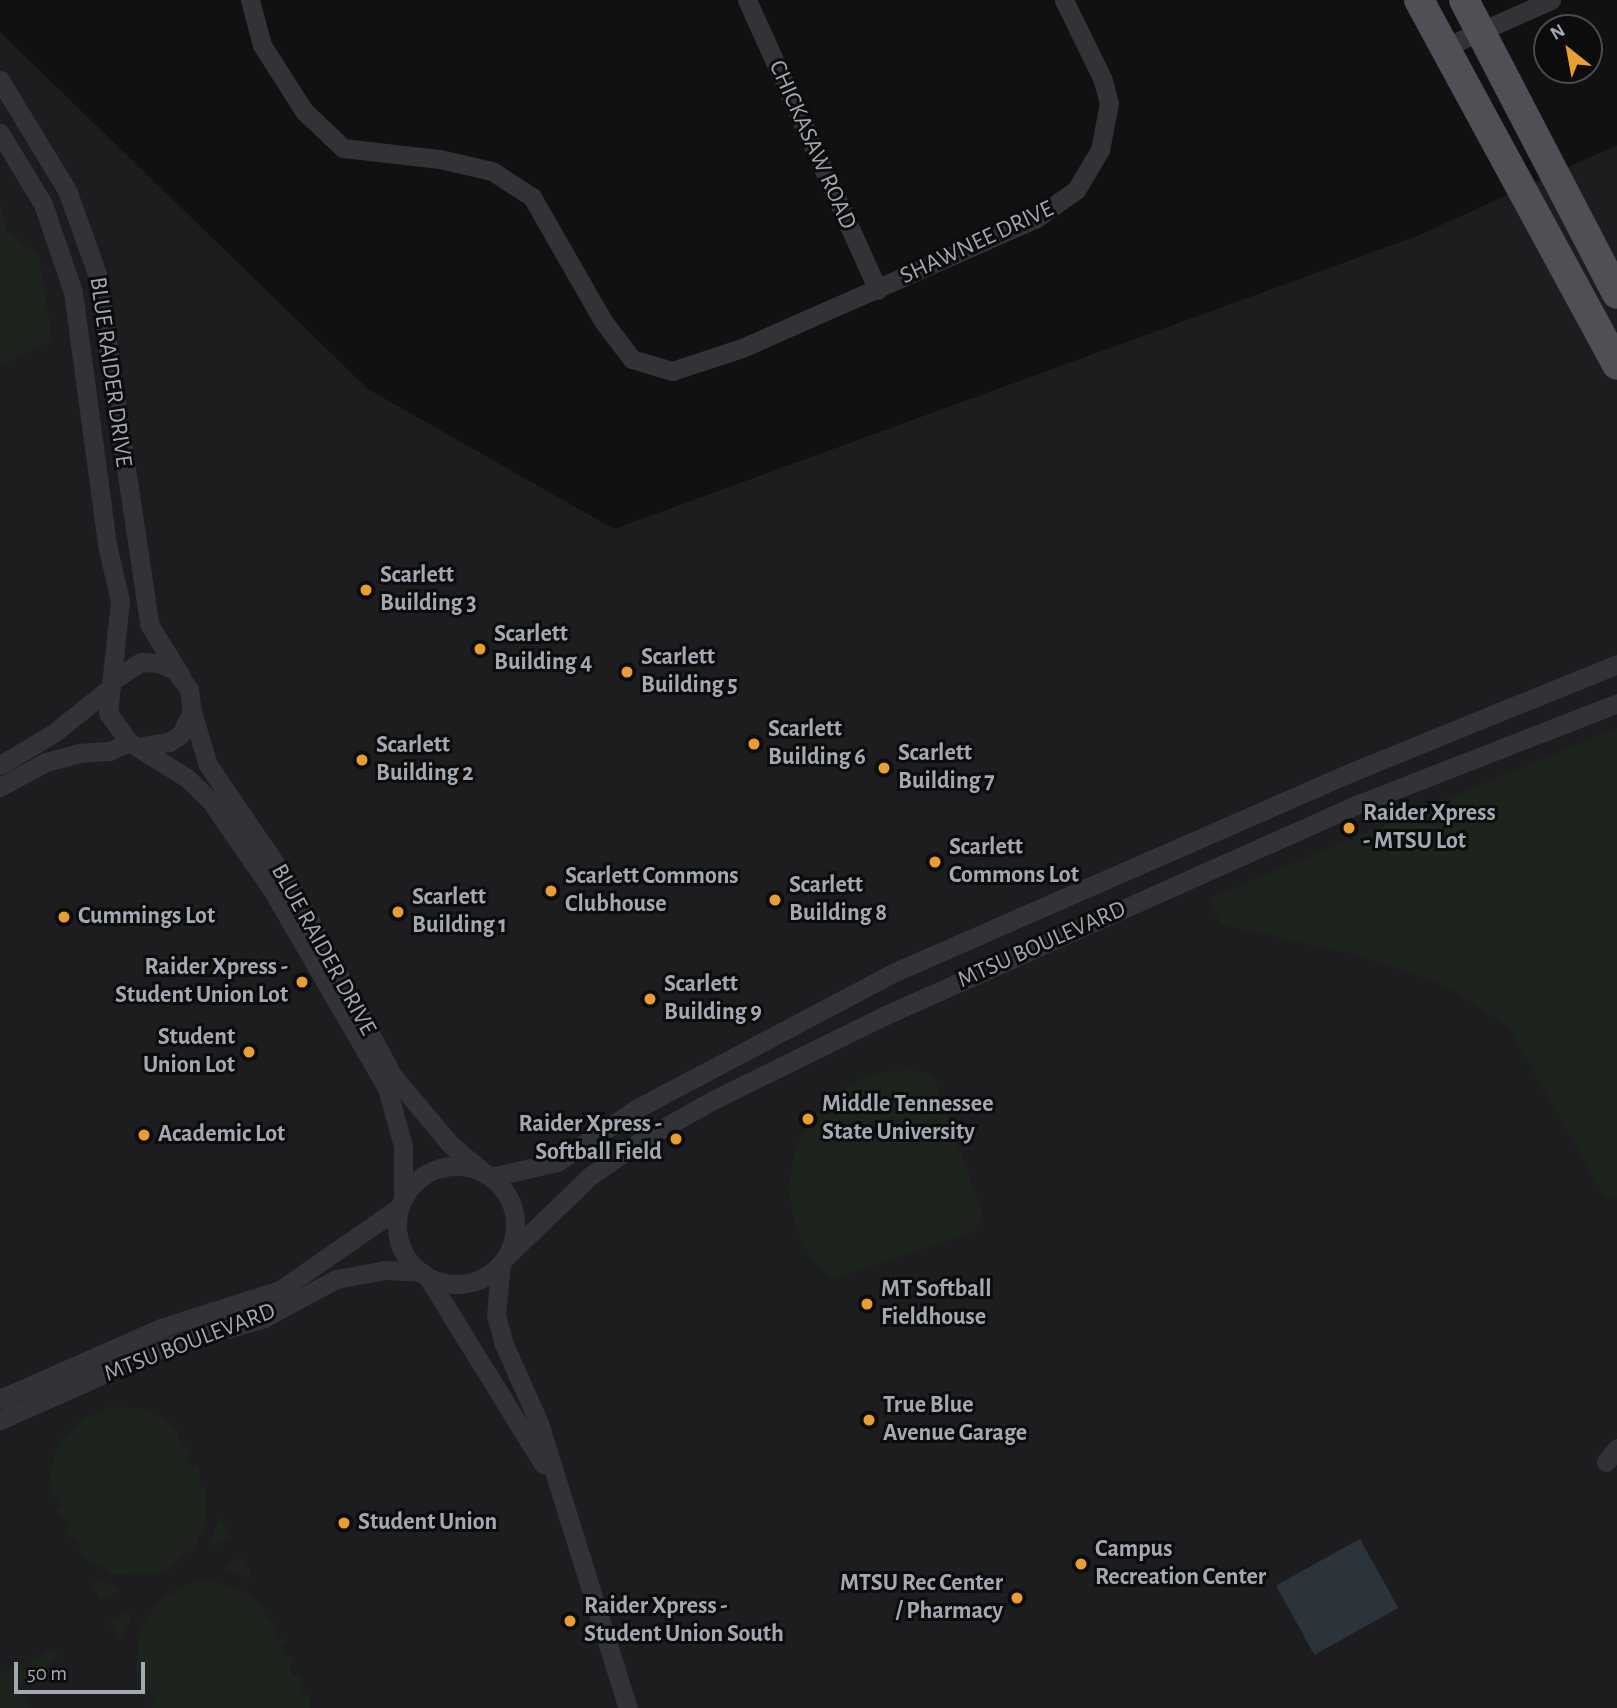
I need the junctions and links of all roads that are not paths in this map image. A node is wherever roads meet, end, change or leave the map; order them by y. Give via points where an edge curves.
1 (250, 0) edge
2 (747, 0) edge
3 (1064, 0) edge
4 (1419, 0) edge
5 (1464, 0) edge
6 (1551, 0) edge
7 (1480, 31) junction
8 (1445, 47) junction
9 (0, 80) edge
10 (0, 133) edge
11 (878, 290) junction
12 (1617, 294) edge
13 (1617, 365) edge
14 (1617, 664) edge
15 (181, 676) junction
16 (112, 683) junction
17 (1617, 703) edge
18 (192, 712) junction
19 (134, 745) junction
20 (0, 765) edge
21 (0, 788) edge
22 (486, 1174) junction
23 (402, 1203) junction
24 (504, 1260) junction
25 (424, 1274) junction
26 (0, 1399) edge
27 (0, 1420) edge
28 (559, 1493) junction
29 (628, 1708) edge

1 - 11 street, SHAWNEE DRIVE via 262,45 304,111 343,148 440,159 492,171 532,197 603,321 632,359 672,371 742,348
2 - 11 street, CHICKASAW ROAD
3 - 11 street, SHAWNEE DRIVE via 1103,80 1109,103 1100,150 1088,175 1059,206
4 - 8 main road
5 - 7 main road
6 - 7 street
7 - 8 street
7 - 12 main road
8 - 13 main road
9 - 15 street, BLUE RAIDER DRIVE via 66,190 97,274 149,624
10 - 16 street, BLUE RAIDER DRIVE via 43,204 74,292 107,545 120,601
14 - 22 street, MTSU BOULEVARD via 1354,771 894,972 636,1109 557,1162
15 - 16 street via 159,663 141,662
15 - 18 street
16 - 19 street via 108,713
16 - 20 street via 54,733
17 - 24 street, MTSU BOULEVARD via 1356,805 886,1015 713,1100 590,1176
18 - 19 street via 181,734 169,742
18 - 22 street, BLUE RAIDER DRIVE via 208,765 292,888 393,1076 451,1145
19 - 21 street via 46,762
19 - 23 street, BLUE RAIDER DRIVE via 187,778 211,800 271,888 387,1088 403,1146
22 - 23 street via 464,1166 437,1169 414,1183
22 - 24 street via 510,1198 515,1217
23 - 25 street via 398,1233 403,1250
23 - 26 street, MTSU BOULEVARD via 280,1290 161,1328
24 - 25 street via 472,1282 443,1283
24 - 28 street via 498,1324 539,1423
25 - 27 street, MTSU BOULEVARD via 384,1270 336,1279 264,1318 165,1347
25 - 28 street via 476,1350
28 - 29 street

